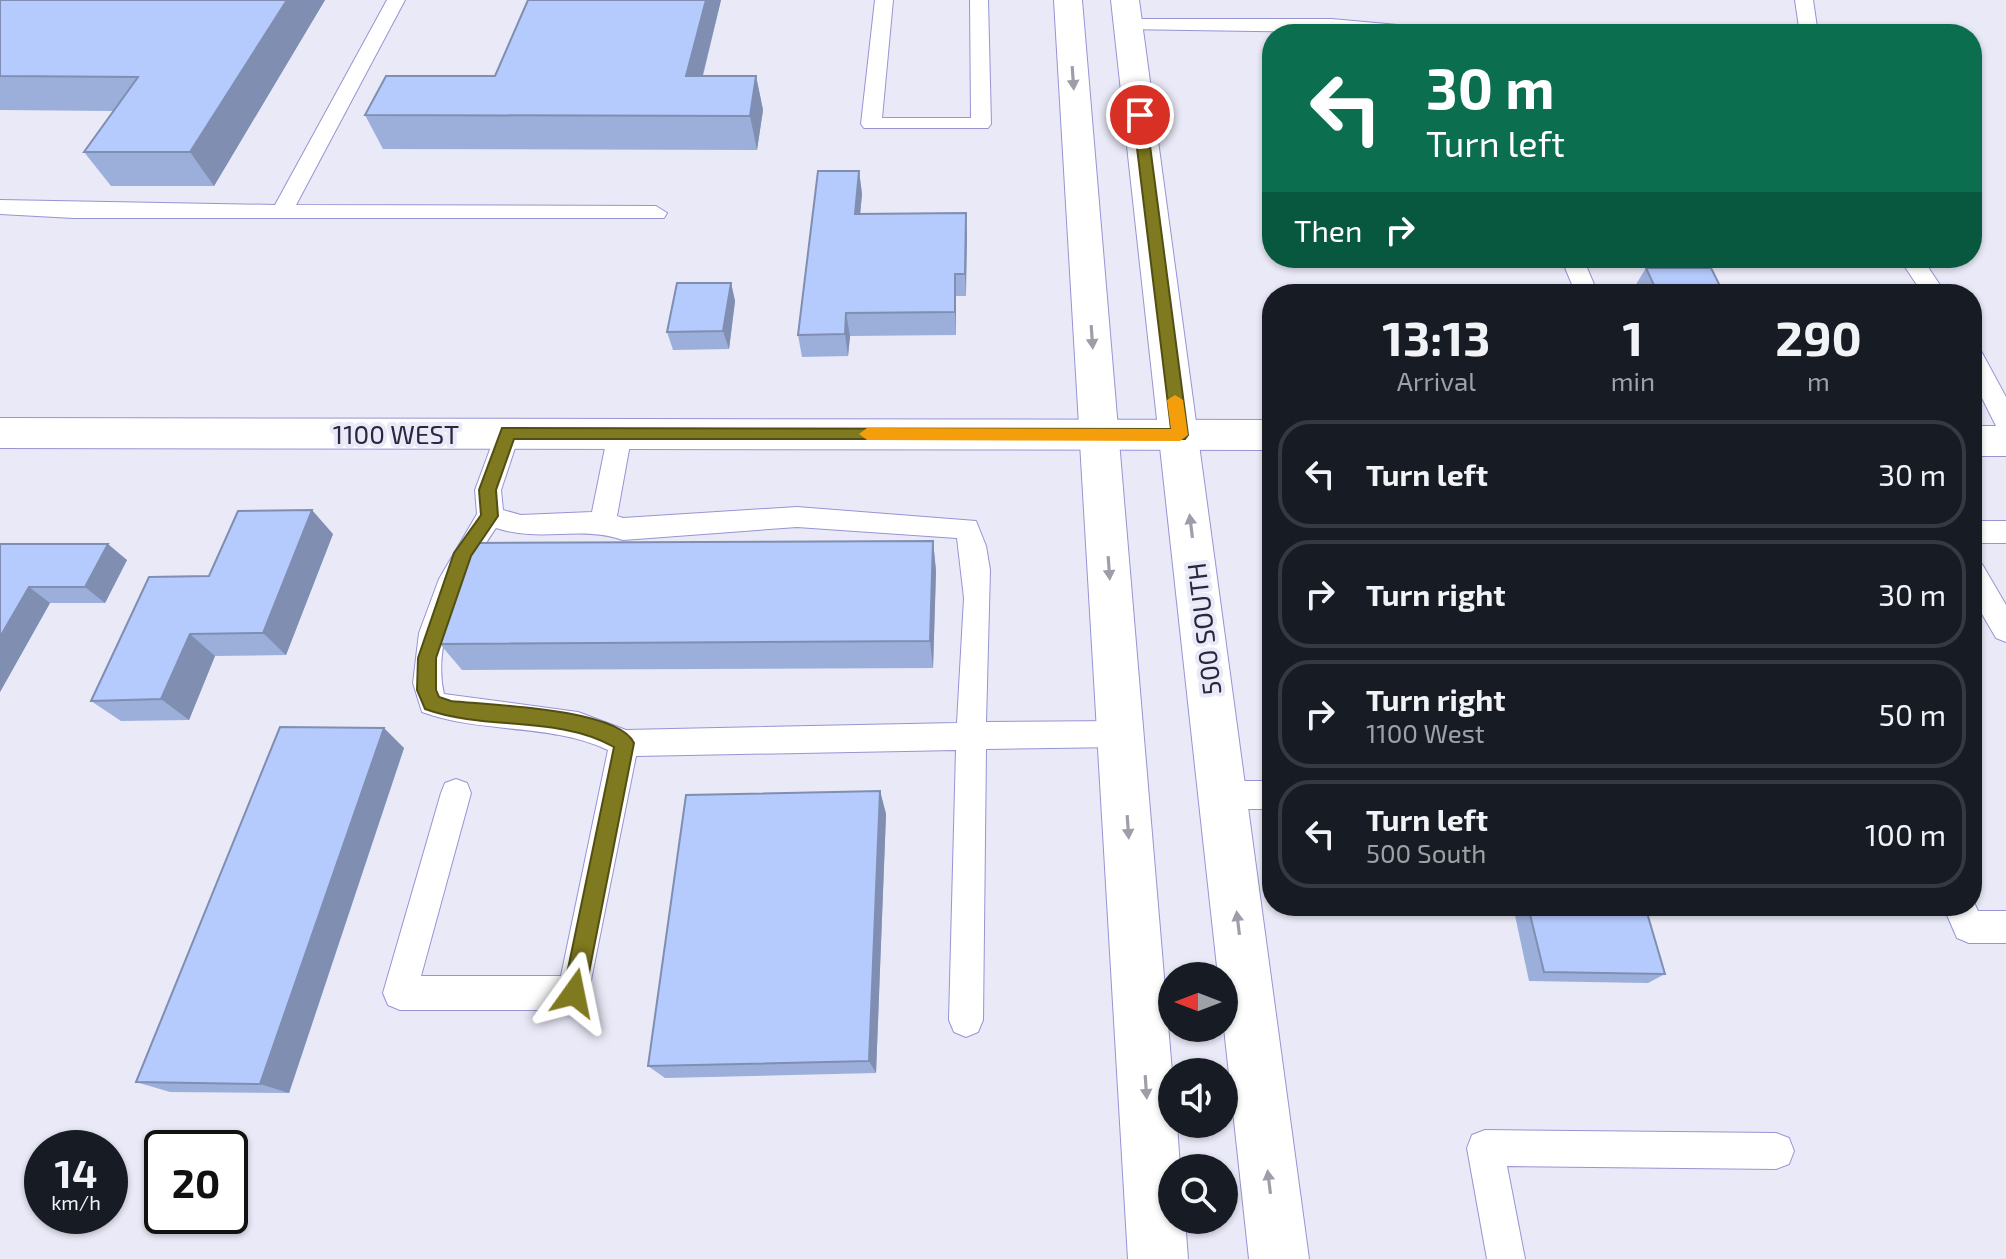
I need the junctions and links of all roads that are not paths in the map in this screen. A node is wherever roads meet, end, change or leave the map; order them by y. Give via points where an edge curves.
1 (396, 0) edge
2 (884, 0) edge
3 (979, 0) edge
4 (1068, 0) edge
5 (1804, 0) edge
6 (1127, 12) edge
7 (1316, 24) edge
8 (1808, 24) edge
9 (0, 207) edge
10 (282, 212) junction
11 (656, 213) dead end
12 (1982, 374) edge
13 (2006, 421) edge
14 (0, 433) edge
15 (508, 433) junction
16 (620, 433) junction
17 (1100, 434) junction
18 (1180, 435) junction
19 (1262, 435) edge
20 (1982, 441) edge
21 (2006, 441) edge
22 (490, 516) junction
23 (603, 522) junction
24 (1982, 532) edge
25 (2006, 532) edge
26 (1982, 589) edge
27 (2006, 630) edge
28 (1122, 734) junction
29 (971, 736) junction
30 (624, 743) junction
31 (456, 793) dead end
32 (1223, 795) junction
33 (1262, 795) edge
34 (1964, 916) edge
35 (2006, 927) edge
36 (966, 1020) dead end
37 (1776, 1151) dead end
38 (1158, 1259) edge
39 (1279, 1259) edge
40 (1506, 1259) edge

1 - 10 lane
2 - 3 lane via 871,124 981,124
4 -> 17 main road
5 - 8 lane
6 - 7 lane
6 - 18 main road, 500 SOUTH
9 - 10 lane
10 - 11 lane
12 - 13 lane
14 - 15 main road, 1100 WEST
15 - 16 main road, 1100 WEST
15 - 22 lane via 488,490
16 - 17 main road, 1100 WEST
16 - 23 lane
17 - 18 main road, 1100 WEST
17 -> 28 main road
18 - 19 main road, 1100 WEST
32 -> 18 main road, 500 SOUTH
20 - 21 main road
22 - 23 lane via 521,526
22 - 30 lane via 463,553 427,658 426,690 432,703 473,713 571,723
23 - 29 lane via 623,529 797,517 967,528 976,574
24 - 25 lane
26 - 27 lane
28 - 29 lane
28 -> 38 main road
29 - 30 lane
29 - 36 lane
30 - 31 lane via 574,993 400,993
32 - 33 lane
39 -> 32 main road, 500 SOUTH
34 - 35 lane via 1969,927
37 - 40 lane via 1485,1148

